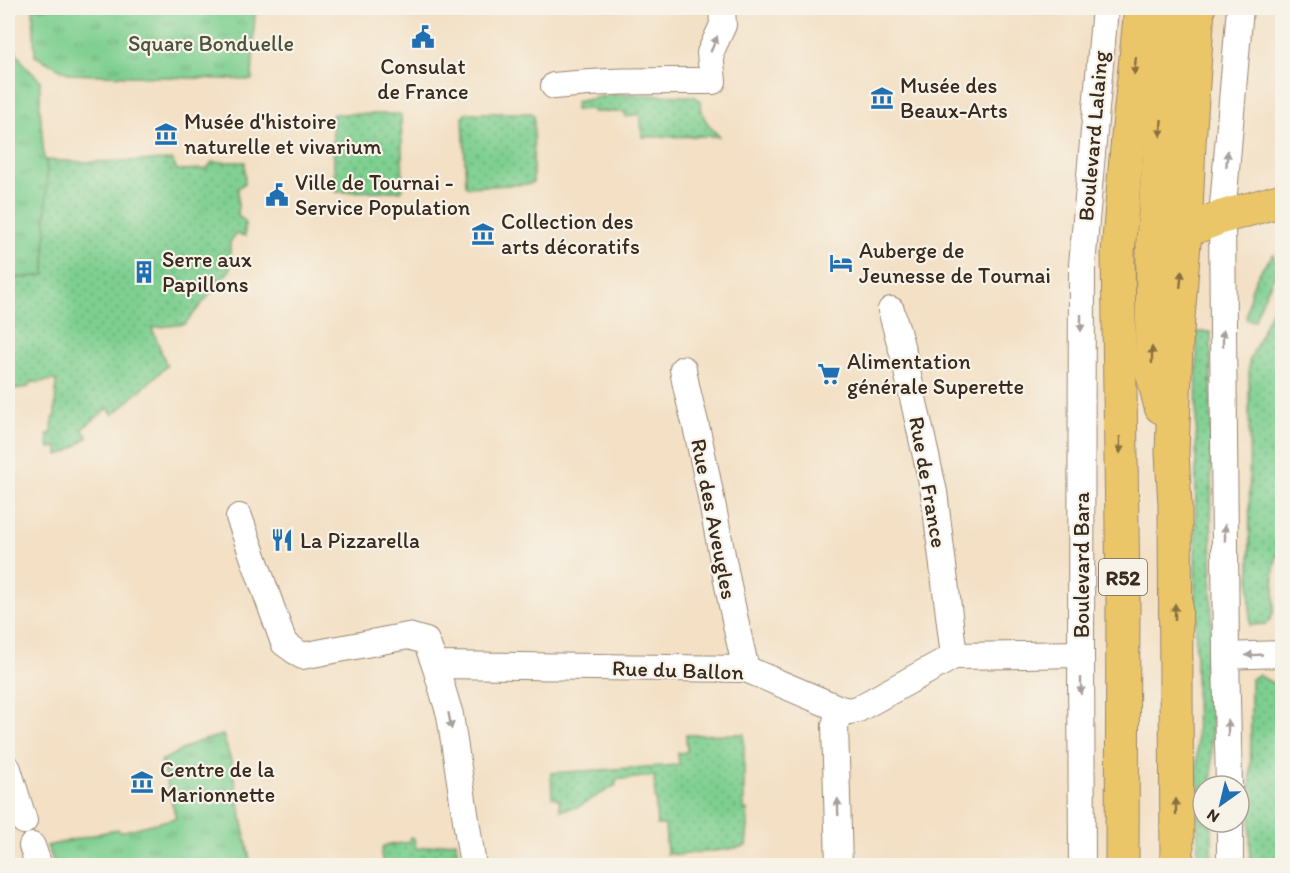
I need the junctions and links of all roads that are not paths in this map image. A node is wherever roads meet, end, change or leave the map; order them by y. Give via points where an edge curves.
1 (722, 8) edge
2 (1105, 8) edge
3 (1141, 8) edge
4 (1173, 8) edge
5 (1198, 8) edge
6 (1240, 8) edge
7 (554, 87) dead end
8 (1282, 200) edge
9 (1222, 217) junction
10 (1185, 231) junction
11 (1153, 240) junction
12 (1118, 253) junction
13 (1082, 265) junction
14 (891, 310) dead end
15 (683, 369) dead end
16 (1172, 453) junction
17 (239, 518) dead end
18 (1081, 654) junction
19 (1282, 654) edge
20 (954, 656) junction
21 (1226, 656) junction
22 (435, 665) junction
23 (746, 669) junction
24 (840, 709) junction
25 (8, 769) edge
26 (1229, 774) edge
27 (24, 821) dead end
28 (1230, 834) edge
29 (473, 866) edge
30 (839, 866) edge
31 (1082, 866) edge
32 (1122, 866) edge
33 (1177, 866) edge
34 (1230, 866) edge

7 -> 1 street via 713,81 710,53 723,25
2 - 13 street, Boulevard Lalaing
3 -> 12 main road, Boulevard Lalaing / R52
4 -> 11 main road, R52
5 - 10 main road, R52
9 -> 6 street
8 - 9 main road
9 - 10 main road
21 -> 9 street
10 - 11 main road
16 -> 10 main road, R52
11 - 12 main road
16 -> 11 main road, R52 via 1152,371
12 - 13 street
12 -> 32 main road, Boulevard Bara / R52
13 -> 18 street, Boulevard Bara
14 - 20 street, Rue de France via 934,492
15 - 23 street, Rue des Aveugles
33 -> 16 main road, R52
17 - 22 street via 284,643 302,656 408,636 426,641
18 - 20 street
18 -> 31 street, Boulevard Bara
19 -> 21 street
20 - 24 street via 858,709
26 -> 21 street
22 - 23 street, Rue du Ballon
22 -> 29 street via 450,715
23 - 24 street, Rue du Ballon
30 -> 24 street via 835,725
25 - 27 street
28 - 34 street

